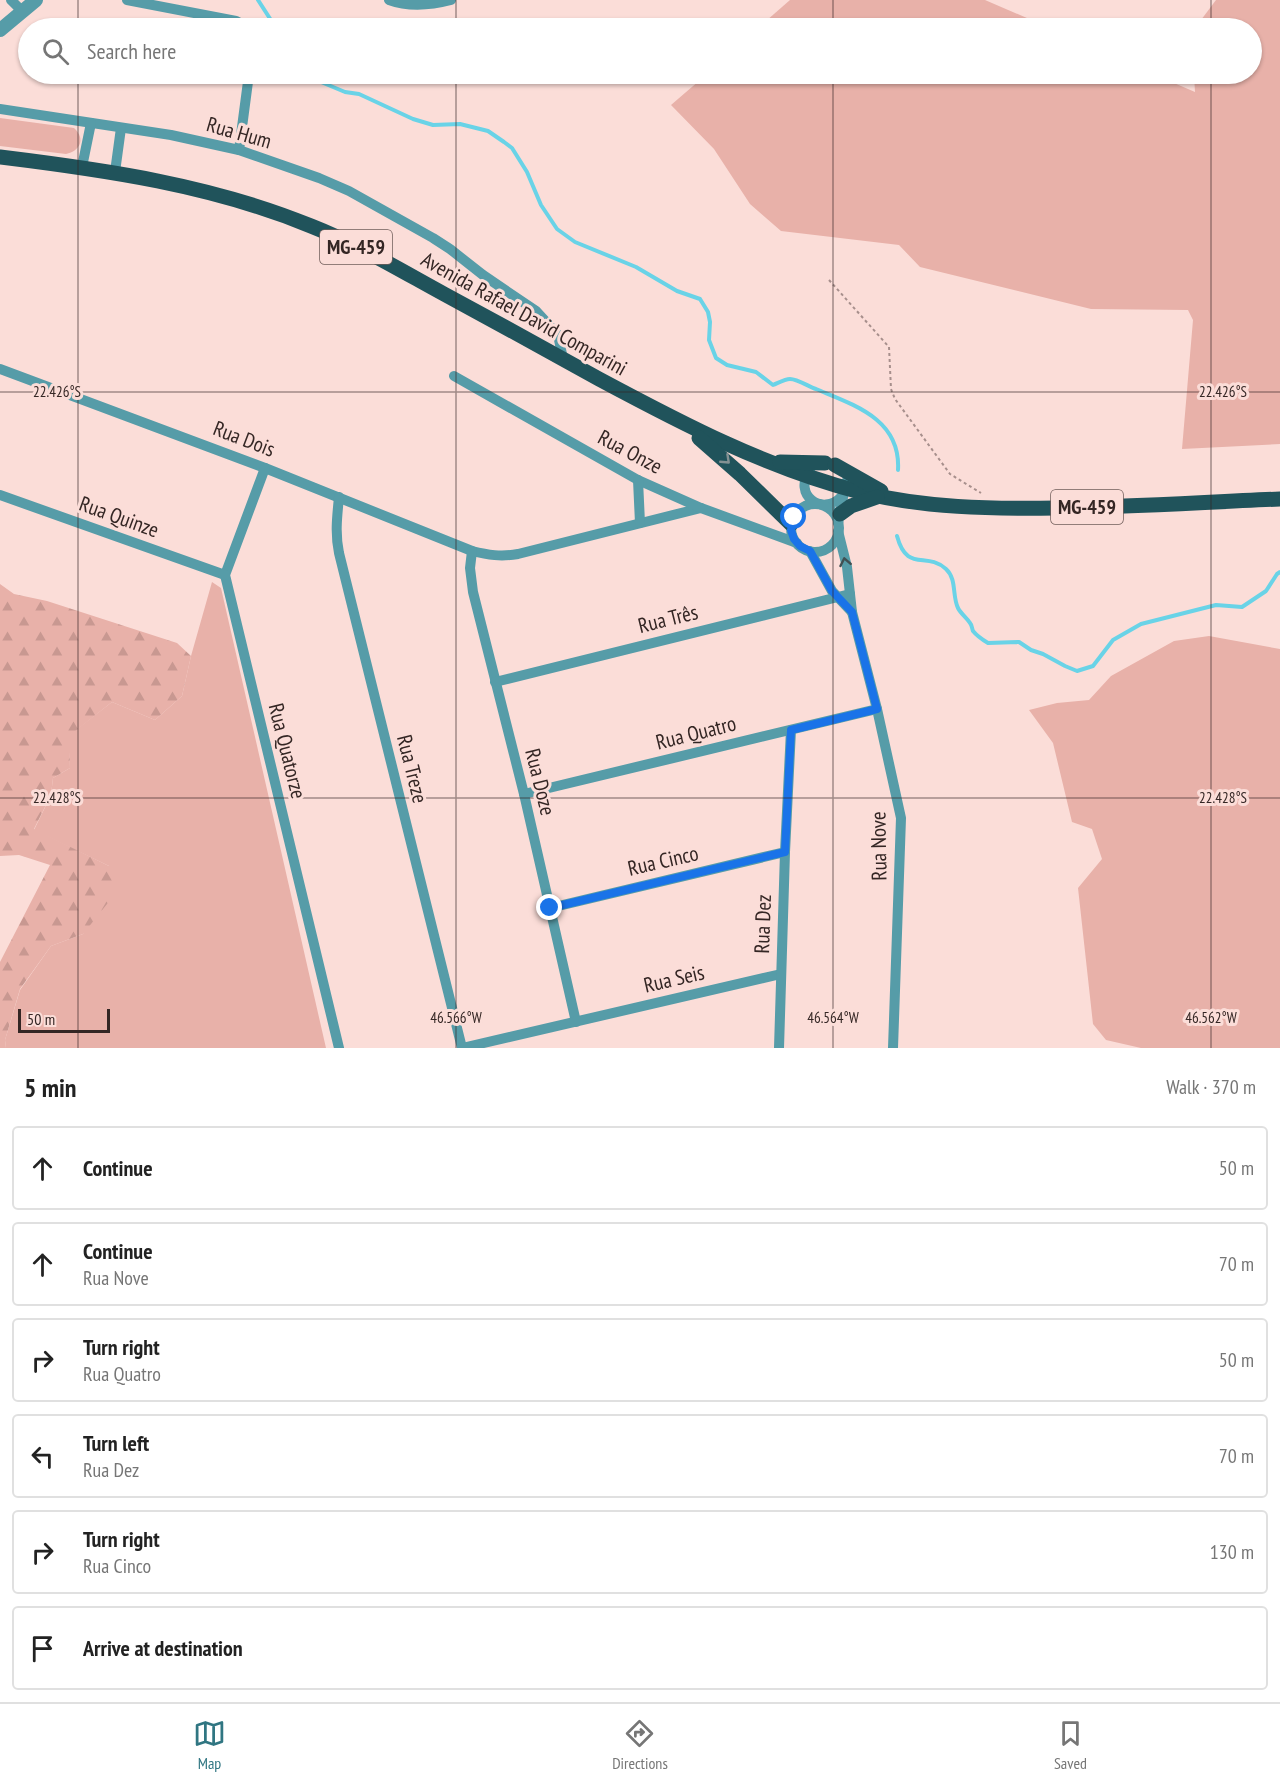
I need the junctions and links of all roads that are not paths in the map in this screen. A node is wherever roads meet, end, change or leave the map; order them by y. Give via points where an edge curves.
1 (11, 0) edge
2 (36, 0) edge
3 (127, 0) edge
4 (389, 0) edge
5 (451, 0) edge
6 (23, 12) junction
7 (220, 18) edge
8 (0, 30) edge
9 (248, 84) edge
10 (0, 109) edge
11 (91, 123) junction
12 (122, 128) junction
13 (239, 150) junction
14 (0, 157) edge
15 (82, 167) junction
16 (115, 172) junction
17 (563, 359) junction
18 (0, 369) edge
19 (454, 376) dead end
20 (680, 423) junction
21 (767, 462) junction
22 (830, 464) junction
23 (265, 468) junction
24 (806, 476) junction
25 (638, 480) junction
26 (844, 492) junction
27 (806, 493) junction
28 (0, 495) edge
29 (339, 497) junction
30 (887, 497) junction
31 (1280, 499) edge
32 (820, 505) junction
33 (701, 508) junction
34 (795, 518) junction
35 (640, 523) junction
36 (839, 523) junction
37 (797, 543) junction
38 (472, 551) junction
39 (810, 551) junction
40 (225, 575) junction
41 (850, 594) junction
42 (837, 597) junction
43 (852, 612) junction
44 (495, 682) junction
45 (877, 709) junction
46 (791, 730) junction
47 (524, 794) junction
48 (785, 852) junction
49 (550, 908) junction
50 (781, 974) junction
51 (576, 1022) junction
52 (339, 1048) edge
53 (462, 1048) edge
54 (779, 1048) edge
55 (893, 1048) edge

1 - 6 street
2 - 6 street
3 - 7 street
4 - 5 street via 415,4
6 - 8 street
9 - 13 street
10 - 11 street, Rua Hum
11 - 12 street, Rua Hum
11 - 15 street
12 - 13 street, Rua Hum
12 - 16 street
13 - 17 street, Rua Hum via 350,191 450,249 536,311 558,335
14 - 15 main road, Avenida Rafael David Comparini / MG-459
15 - 16 main road, Avenida Rafael David Comparini / MG-459
16 - 17 main road, Avenida Rafael David Comparini / MG-459 via 192,187 312,226
17 - 20 main road, Avenida Rafael David Comparini / MG-459
18 - 23 street, Rua Dois
19 - 25 street, Rua Onze
20 - 21 main road, MG-459
20 -> 34 main road
21 - 22 main road
21 - 24 main road, MG-459
22 - 24 street via 812,468
22 - 26 street via 844,475
22 - 30 main road
23 - 29 street, Rua Dois
23 - 40 street
24 - 26 main road, MG-459
24 - 27 street
25 - 33 street, Rua Onze
25 - 35 street
26 - 30 main road, MG-459
26 - 32 street via 832,504
26 - 36 street
27 - 32 street
27 - 34 street
28 - 40 street, Rua Quinze
29 - 38 street, Rua Dois
29 - 53 street, Rua Treze via 339,554
30 - 31 main road, MG-459 via 999,508 1132,507
30 - 36 main road via 858,503
32 - 34 street via 808,505
32 - 36 street via 830,509
33 - 35 street, Rua Dois
33 - 37 street, Rua Onze
34 - 37 street via 792,534
35 - 38 street, Rua Dois via 504,557
36 - 39 street via 835,540 828,547
41 -> 36 street, Rua Nove
37 - 39 street
38 - 44 street, Rua Doze via 472,592
39 - 42 street
40 - 52 street, Rua Quatorze
41 - 42 street, Rua Três
41 - 43 street, Rua Nove
42 - 43 street
42 - 44 street, Rua Três
43 - 45 street, Rua Nove
44 - 47 street, Rua Doze
45 - 46 street, Rua Quatro
45 - 55 street, Rua Nove via 901,818
46 - 47 street, Rua Quatro
46 - 48 street, Rua Dez
47 - 49 street, Rua Doze
48 - 49 street, Rua Cinco
48 - 50 street, Rua Dez
49 - 51 street, Rua Doze
50 - 51 street, Rua Seis
50 - 54 street, Rua Dez
51 - 53 street, Rua Seis

